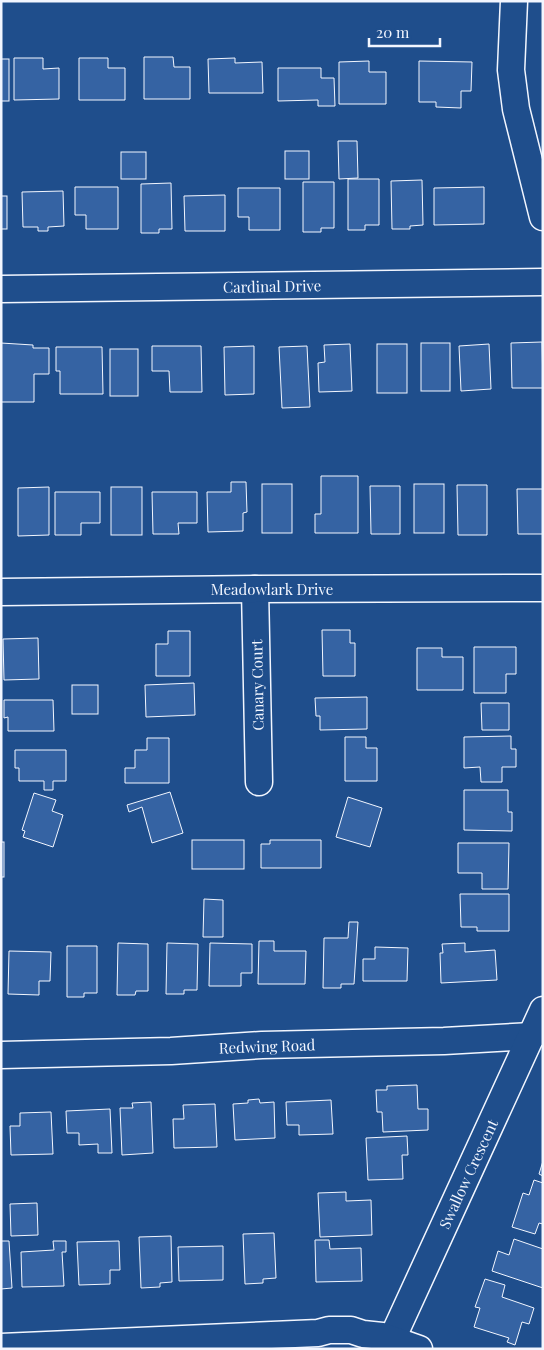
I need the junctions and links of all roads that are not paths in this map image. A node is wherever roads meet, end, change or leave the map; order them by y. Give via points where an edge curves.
1 (514, 1) edge
2 (543, 217) edge
3 (543, 282) edge
4 (1, 289) edge
5 (543, 588) edge
6 (255, 589) junction
7 (1, 592) edge
8 (259, 782) dead end
9 (543, 1010) edge
10 (532, 1036) junction
11 (1, 1055) edge
12 (392, 1339) junction
13 (1, 1347) edge
14 (419, 1349) edge

1 - 2 street via 511,70 516,109
3 - 4 street, Cardinal Drive
5 - 6 street, Meadowlark Drive
6 - 7 street, Meadowlark Drive
6 - 8 street, Canary Court
9 - 10 street, Swallow Crescent
10 - 11 street, Redwing Road
10 - 12 street, Swallow Crescent
12 - 13 street via 351,1330 328,1330
12 - 14 street

